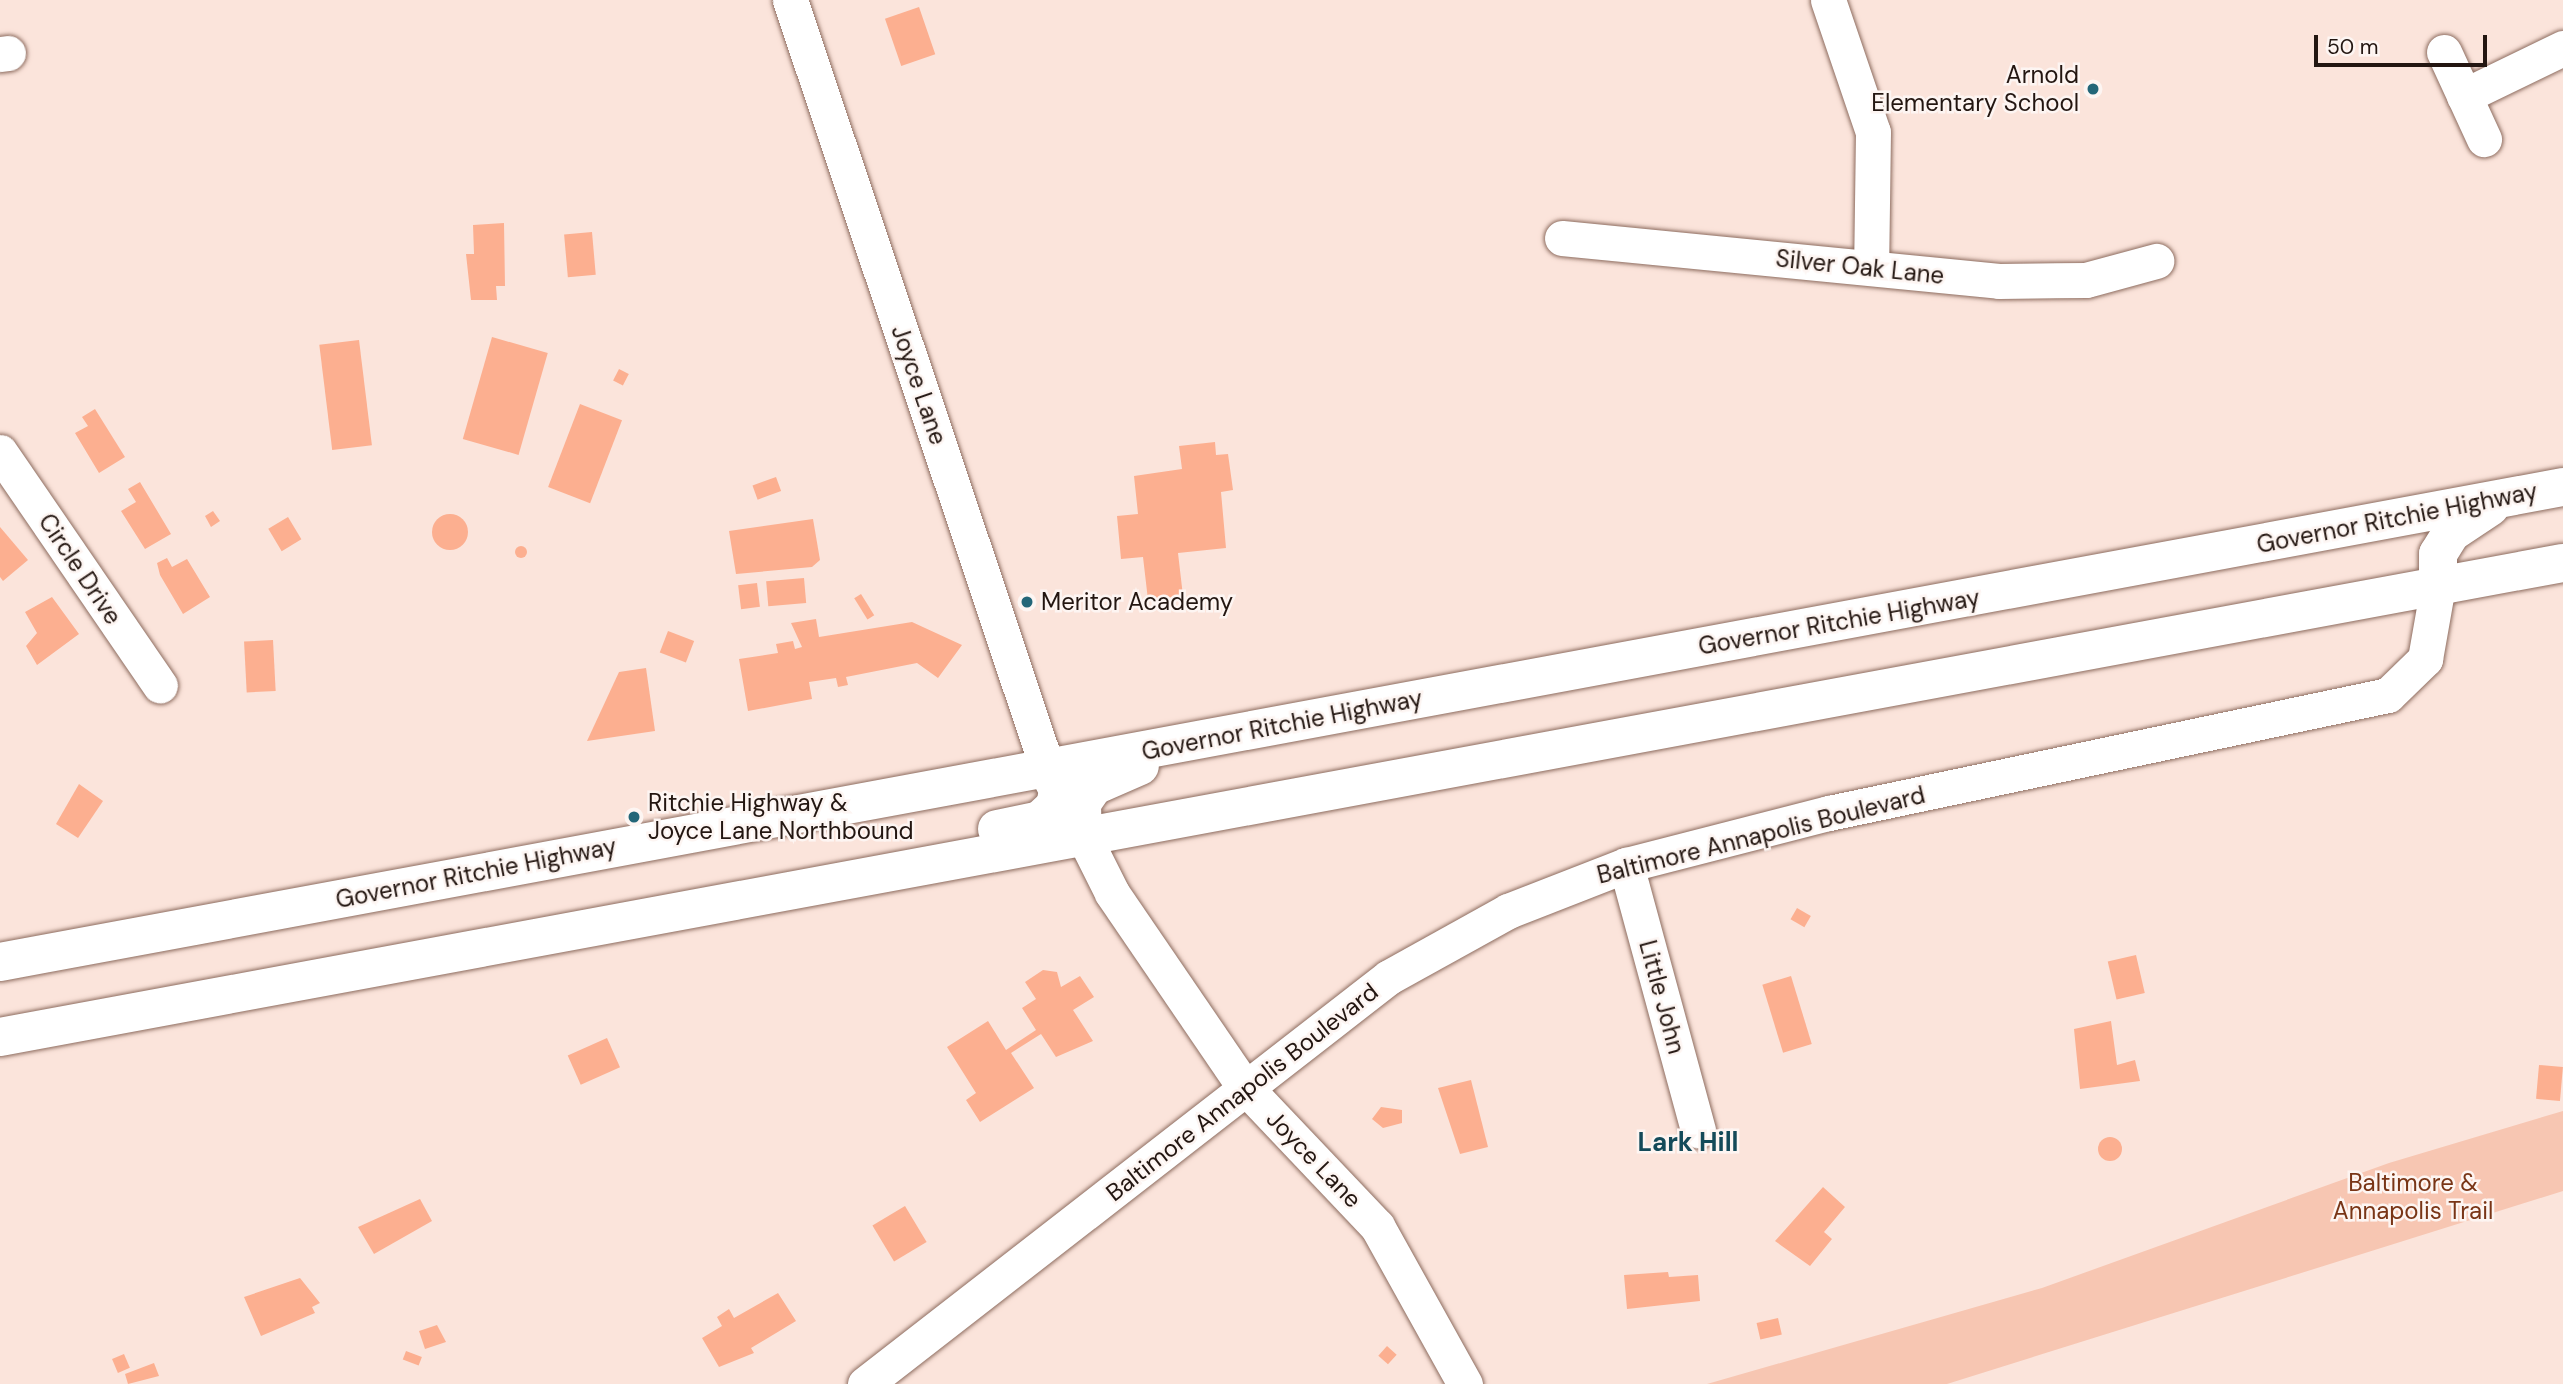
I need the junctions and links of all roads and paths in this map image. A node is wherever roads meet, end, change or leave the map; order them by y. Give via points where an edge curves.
1 (790, 0) edge
2 (1828, 0) edge
3 (2563, 48) edge
4 (2444, 52) dead end
5 (2464, 96) junction
6 (2484, 139) dead end
7 (1562, 238) dead end
8 (2157, 261) dead end
9 (1871, 267) junction
10 (0, 452) edge
11 (2563, 487) edge
12 (2500, 499) junction
13 (2563, 563) edge
14 (2438, 585) junction
15 (160, 686) dead end
16 (1199, 740) junction
17 (1048, 770) junction
18 (1083, 835) junction
19 (1626, 865) junction
20 (864, 876) junction
21 (0, 962) edge
22 (0, 1037) edge
23 (1243, 1085) junction
24 (1698, 1130) dead end
25 (865, 1384) edge
26 (1465, 1384) edge

1 - 17 street, Joyce Lane
2 - 9 street via 1873,132
3 - 5 street
4 - 5 street
5 - 6 street
7 - 9 street, Silver Oak Lane
8 - 9 street, Silver Oak Lane via 2086,280 1999,281
10 - 15 street, Circle Drive
11 - 12 highway, Governor Ritchie Highway
12 - 14 highway via 2451,533 2438,554
12 - 16 highway, Governor Ritchie Highway
13 - 14 highway
14 - 18 highway
14 - 19 street, Baltimore Annapolis Boulevard via 2425,659 2388,695 1829,813
16 - 17 highway, Governor Ritchie Highway
16 - 18 highway via 1094,786 1082,803
17 - 20 highway via 1058,790 1055,806 1040,820 927,845
17 - 21 highway, Governor Ritchie Highway
18 - 20 highway
18 - 23 street, Joyce Lane via 1112,893
19 - 23 street, Baltimore Annapolis Boulevard via 1508,911 1389,977
19 - 24 street, Little John
20 - 22 highway
23 - 25 street, Baltimore Annapolis Boulevard via 1052,1243
23 - 26 street, Joyce Lane via 1377,1226

